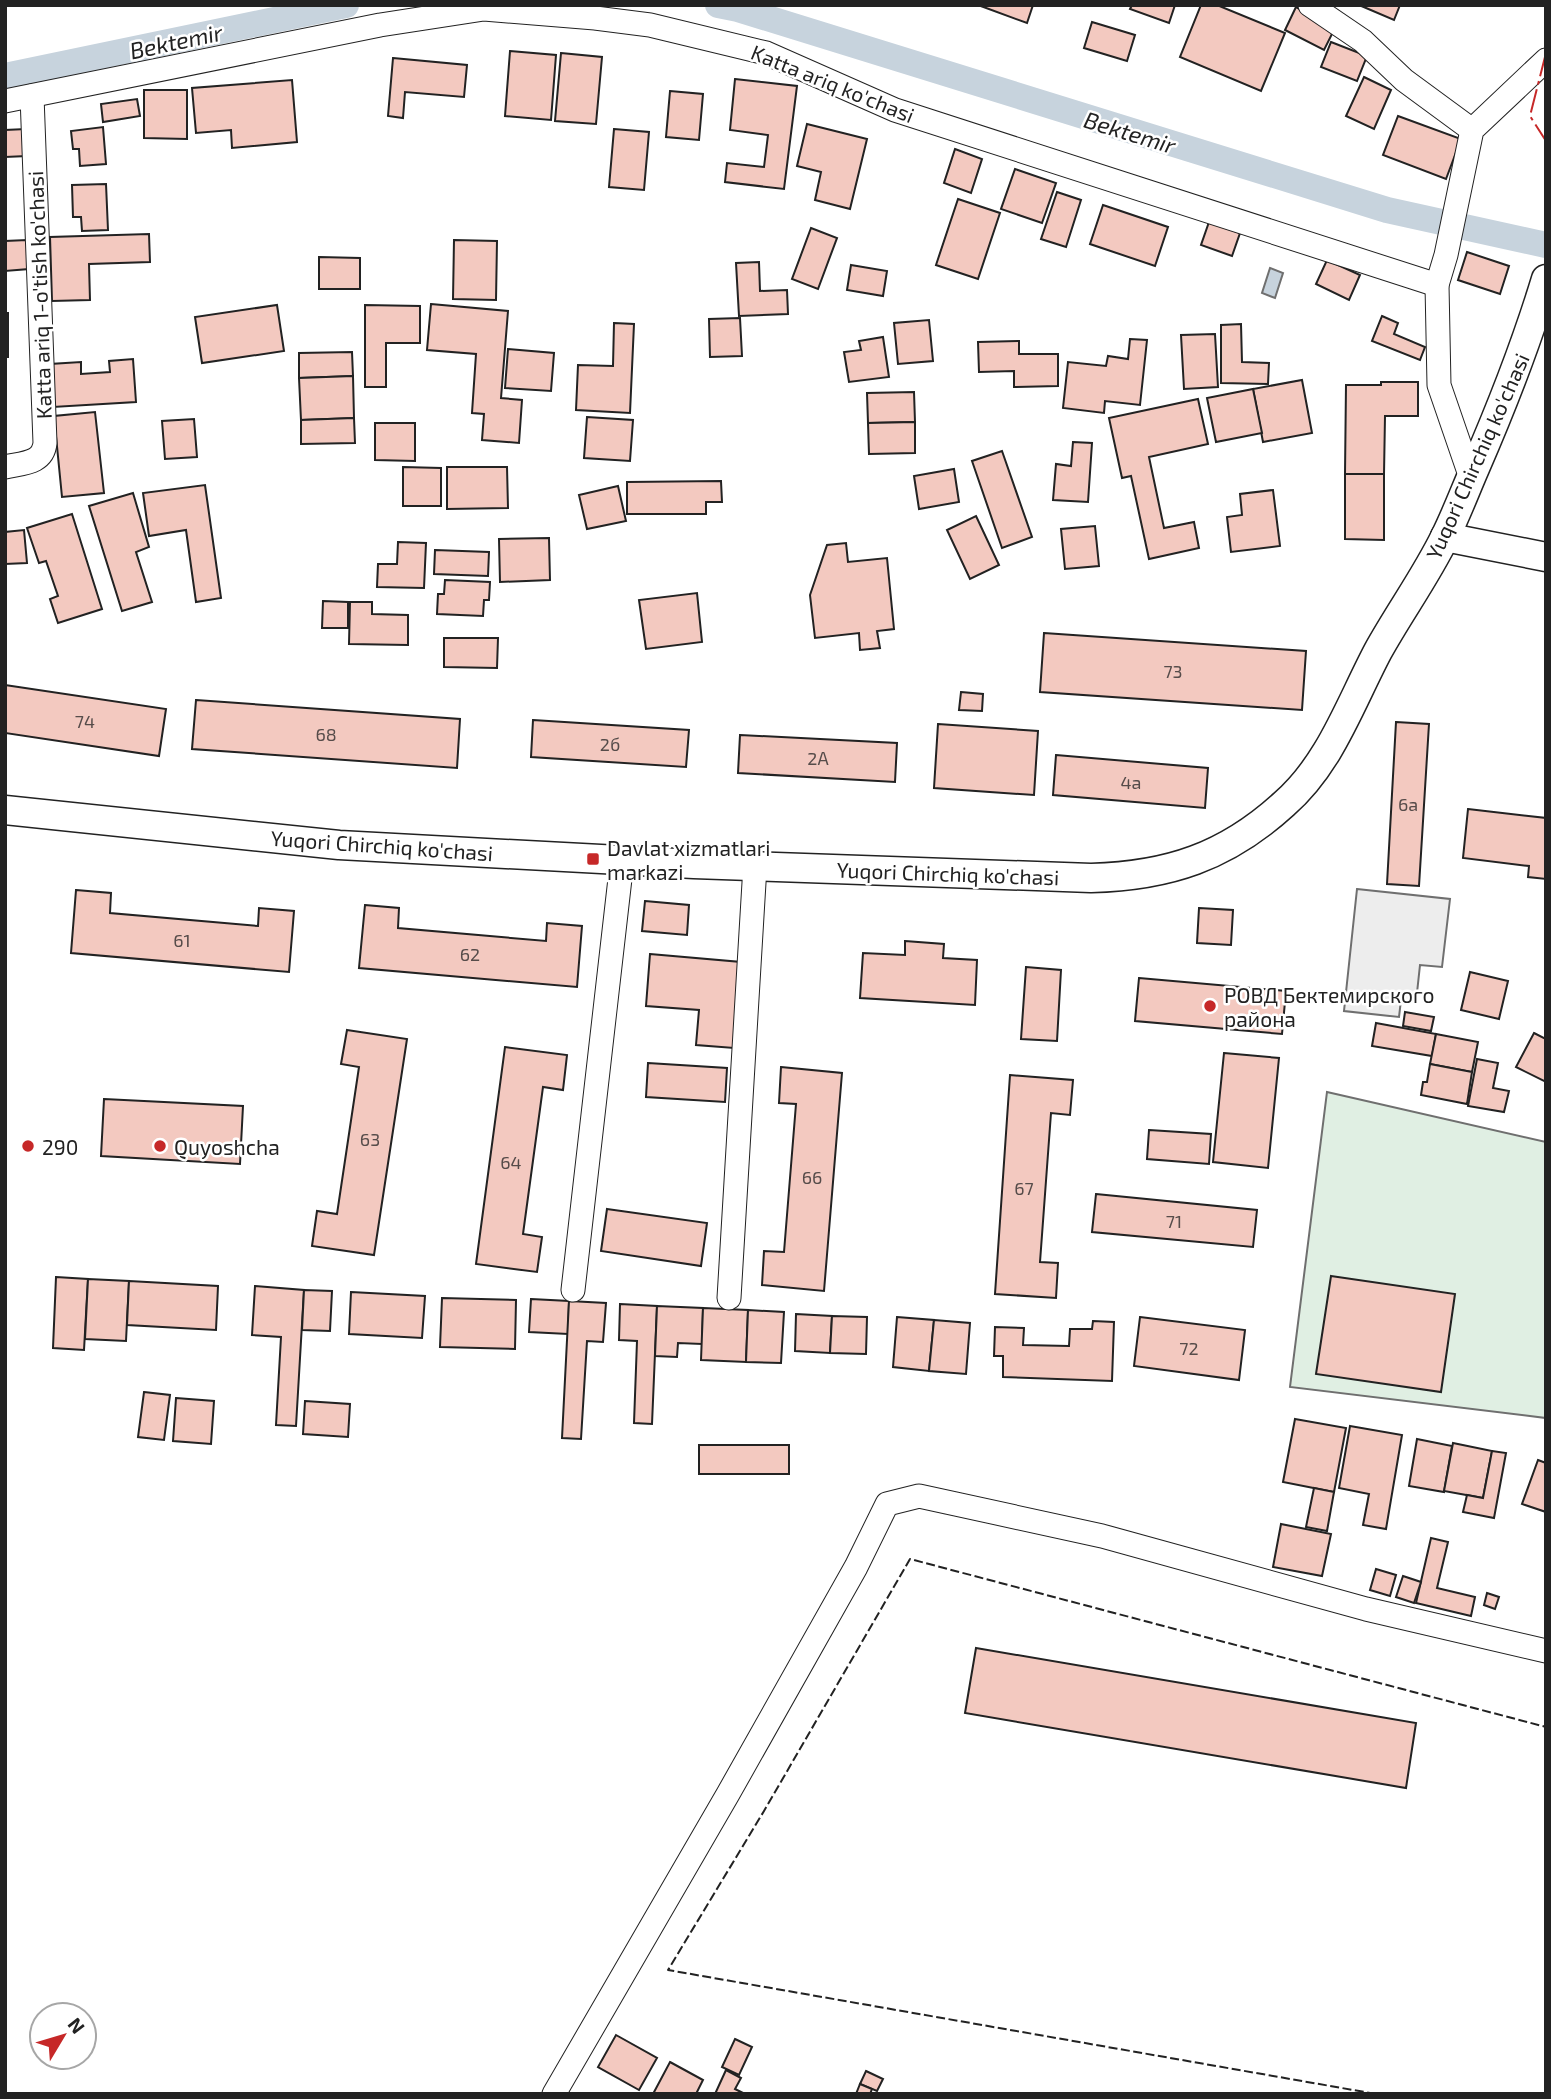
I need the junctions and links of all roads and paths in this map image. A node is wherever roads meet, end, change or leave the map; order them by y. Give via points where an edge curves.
1 (1310, 5) edge
2 (1546, 60) edge
3 (32, 96) junction
4 (5, 101) edge
5 (1472, 130) junction
6 (1546, 279) edge
7 (1437, 285) junction
8 (5, 467) edge
9 (1471, 478) junction
10 (1445, 537) junction
11 (1546, 557) edge
12 (5, 810) edge
13 (622, 861) junction
14 (755, 866) junction
15 (573, 1290) dead end
16 (729, 1298) dead end
17 (1546, 1651) edge
18 (554, 2094) edge

1 - 5 street via 1363,41 1404,80
2 - 5 street
3 - 4 street, Katta ariq ko'chasi
3 - 7 street, Katta ariq ko'chasi via 380,25 484,9 650,25 766,53 895,110
3 - 8 street, Katta ariq 1-o'tish ko'chasi via 45,443 36,460
5 - 7 street
6 - 9 street, Yuqori Chirchiq ko'chasi via 1510,388
7 - 9 street via 1439,385
9 - 10 street, Yuqori Chirchiq ko'chasi
10 - 11 street
10 - 14 street, Yuqori Chirchiq ko'chasi via 1312,776 1275,812 1217,852 1165,871 1128,877
12 - 13 street, Yuqori Chirchiq ko'chasi via 339,845
13 - 14 street, Yuqori Chirchiq ko'chasi
13 - 15 street
14 - 16 street
17 - 18 street via 1366,1609 1102,1536 919,1496 887,1504 735,1783

